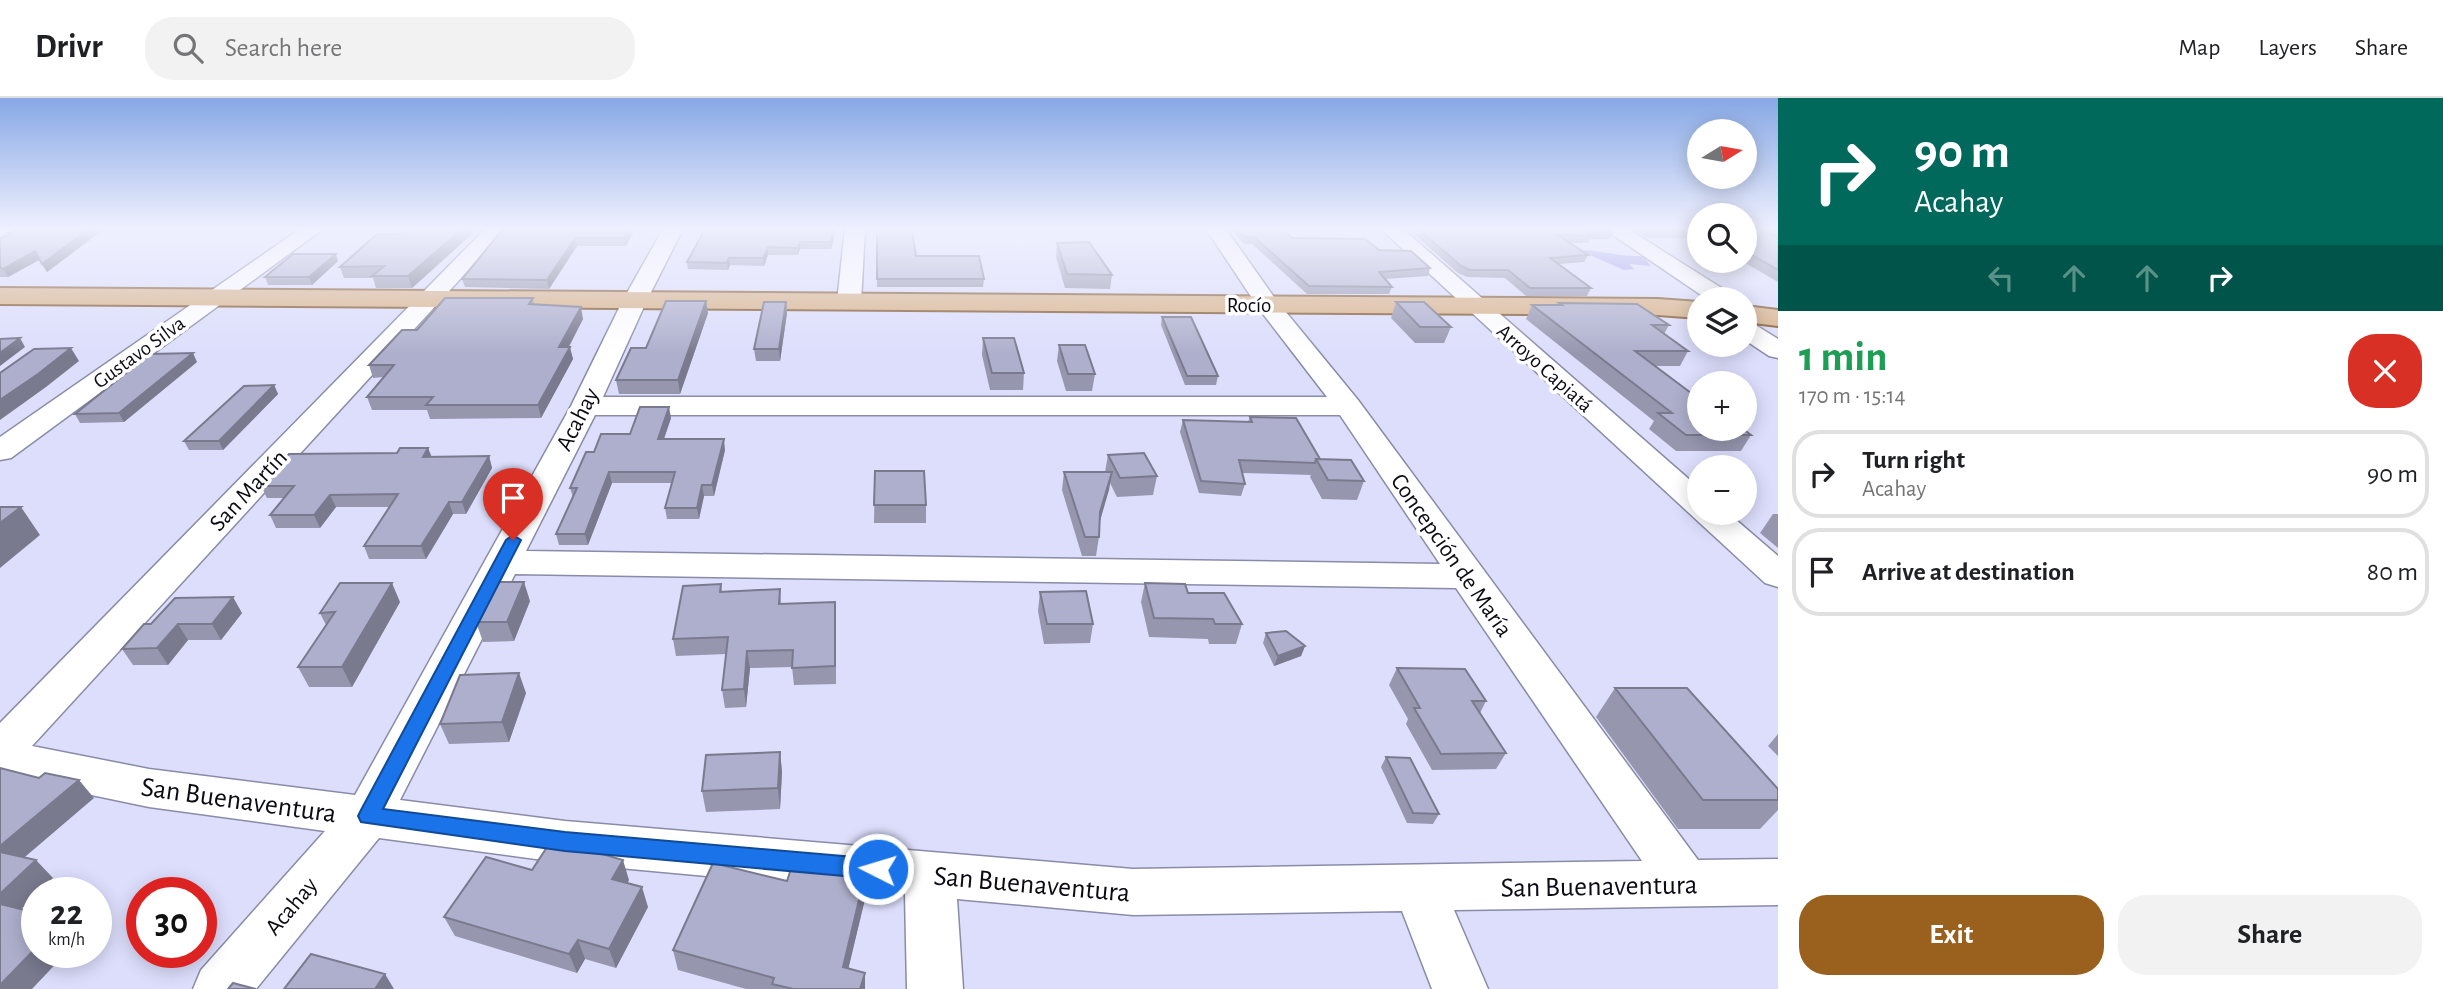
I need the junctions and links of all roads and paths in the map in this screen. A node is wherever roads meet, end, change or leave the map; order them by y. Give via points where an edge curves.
1 (253, 271) edge
2 (456, 271) edge
3 (651, 271) edge
4 (852, 271) edge
5 (1244, 271) edge
6 (1436, 271) edge
7 (1656, 271) edge
8 (1679, 271) edge
9 (1704, 287) edge
10 (1687, 291) edge
11 (214, 298) junction
12 (4, 299) edge
13 (428, 299) junction
14 (635, 300) junction
15 (849, 302) junction
16 (1268, 305) junction
17 (1475, 306) junction
18 (1687, 310) edge
19 (1757, 318) edge
20 (1778, 318) edge
21 (1757, 330) edge
22 (1778, 350) edge
23 (585, 406) junction
24 (1348, 406) junction
25 (0, 452) edge
26 (1687, 494) edge
27 (1722, 525) edge
28 (501, 562) junction
29 (1778, 575) edge
30 (1467, 576) junction
31 (0, 752) edge
32 (0, 758) edge
33 (368, 816) junction
34 (930, 874) junction
35 (1778, 882) edge
36 (1685, 883) junction
37 (1418, 887) junction
38 (221, 989) edge
39 (935, 989) edge
40 (1460, 989) edge

1 - 11 street, Gustavo Silva
2 - 13 street, San Martín
3 - 14 street, Acahay
4 - 15 street
5 - 16 street, Concepción de María
6 - 17 street, Arroyo Capiatá
7 - 10 street
8 - 9 street
11 - 12 main road, Rocío
11 - 13 main road, Rocío
11 - 25 street, Gustavo Silva
13 - 14 main road, Rocío
13 - 31 street, San Martín
14 - 15 main road, Rocío
14 - 23 street, Acahay
15 - 16 main road, Rocío
16 - 17 main road, Rocío
16 - 24 street, Concepción de María
17 - 18 main road, Rocío
17 - 26 street, Arroyo Capiatá
19 - 20 main road
21 - 22 street
23 - 24 street
23 - 28 street, Acahay
24 - 30 street, Concepción de María
27 - 29 street
28 - 30 street
28 - 33 street, Acahay
30 - 36 street, Concepción de María
32 - 33 street, San Buenaventura via 149,788
33 - 34 street, San Buenaventura via 565,842
33 - 38 street, Acahay
34 - 37 street, San Buenaventura via 1133,892
34 - 39 street
35 - 36 street, San Buenaventura
36 - 37 street, San Buenaventura
37 - 40 street

